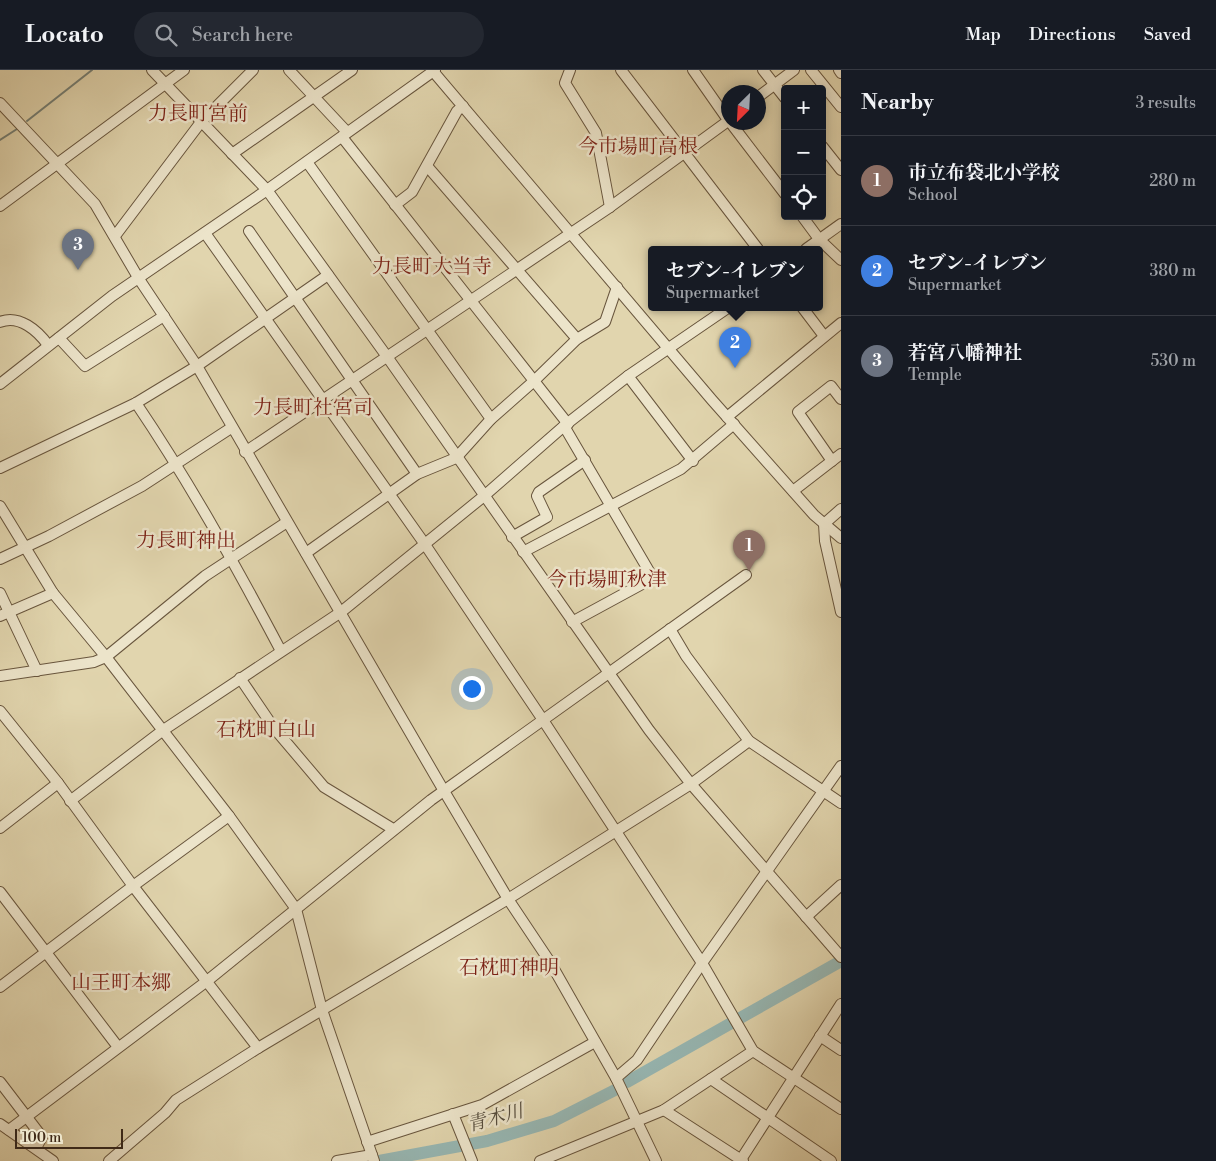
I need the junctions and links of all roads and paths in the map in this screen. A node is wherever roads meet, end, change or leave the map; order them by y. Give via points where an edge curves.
1 (152, 70) edge
2 (184, 70) edge
3 (253, 70) edge
4 (288, 70) edge
5 (352, 70) edge
6 (434, 70) edge
7 (570, 70) edge
8 (620, 70) edge
9 (693, 70) edge
10 (763, 70) edge
11 (794, 70) edge
12 (811, 70) edge
13 (166, 84) junction
14 (774, 85) junction
15 (766, 91) edge
16 (781, 93) edge
17 (313, 97) junction
18 (463, 106) junction
19 (1, 107) edge
20 (841, 108) edge
21 (721, 110) edge
22 (201, 122) junction
23 (721, 127) edge
24 (736, 130) edge
25 (345, 135) junction
26 (826, 151) edge
27 (232, 154) junction
28 (684, 155) junction
29 (307, 162) junction
30 (58, 163) junction
31 (427, 166) junction
32 (841, 170) edge
33 (781, 189) edge
34 (267, 190) junction
35 (395, 205) junction
36 (0, 206) edge
37 (610, 207) junction
38 (805, 220) edge
39 (841, 224) edge
40 (249, 231) dead end
41 (204, 233) junction
42 (571, 234) junction
43 (115, 236) junction
44 (819, 239) junction
45 (756, 246) edge
46 (810, 246) edge
47 (841, 260) edge
48 (516, 270) junction
49 (328, 275) junction
50 (139, 279) junction
51 (617, 288) junction
52 (295, 298) junction
53 (470, 301) junction
54 (723, 311) edge
55 (805, 311) edge
56 (164, 316) junction
57 (264, 319) junction
58 (0, 322) edge
59 (841, 323) edge
60 (426, 332) junction
61 (824, 336) junction
62 (59, 338) junction
63 (577, 339) junction
64 (48, 345) junction
65 (669, 348) junction
66 (387, 357) junction
67 (197, 366) junction
68 (628, 376) junction
69 (352, 380) junction
70 (534, 382) junction
71 (0, 384) edge
72 (841, 399) edge
73 (323, 400) junction
74 (136, 403) junction
75 (491, 419) junction
76 (731, 421) junction
77 (566, 425) junction
78 (231, 428) junction
79 (245, 452) junction
80 (841, 454) edge
81 (456, 458) junction
82 (585, 460) junction
83 (693, 461) junction
84 (832, 461) junction
85 (176, 462) junction
86 (0, 468) edge
87 (417, 474) junction
88 (793, 492) junction
89 (389, 493) junction
90 (484, 496) junction
91 (0, 506) edge
92 (612, 507) junction
93 (841, 509) edge
94 (287, 522) junction
95 (824, 524) junction
96 (512, 537) junction
97 (841, 538) edge
98 (424, 543) junction
99 (26, 547) junction
100 (523, 552) junction
101 (306, 554) junction
102 (231, 557) junction
103 (0, 559) edge
104 (746, 575) dead end
105 (0, 593) edge
106 (53, 593) junction
107 (341, 612) junction
108 (841, 612) edge
109 (10, 613) junction
110 (0, 616) edge
111 (572, 622) junction
112 (670, 629) junction
113 (281, 651) junction
114 (106, 657) junction
115 (37, 671) junction
116 (608, 673) junction
117 (0, 676) edge
118 (240, 678) junction
119 (0, 711) edge
120 (542, 720) junction
121 (162, 731) junction
122 (749, 741) junction
123 (841, 766) edge
124 (58, 783) junction
125 (691, 784) junction
126 (444, 791) junction
127 (823, 791) junction
128 (70, 801) junction
129 (841, 803) edge
130 (229, 816) junction
131 (0, 828) edge
132 (393, 829) junction
133 (615, 831) junction
134 (767, 871) junction
135 (841, 885) edge
136 (133, 886) junction
137 (0, 892) edge
138 (508, 899) junction
139 (296, 909) junction
140 (806, 917) junction
141 (45, 952) junction
142 (841, 957) edge
143 (702, 963) junction
144 (206, 981) junction
145 (0, 987) edge
146 (841, 1004) edge
147 (322, 1010) junction
148 (820, 1036) junction
149 (595, 1042) junction
150 (118, 1047) junction
151 (258, 1048) junction
152 (841, 1050) edge
153 (753, 1051) junction
154 (616, 1078) junction
155 (711, 1078) junction
156 (793, 1078) junction
157 (0, 1082) edge
158 (841, 1109) edge
159 (664, 1110) junction
160 (453, 1114) junction
161 (28, 1116) junction
162 (767, 1118) junction
163 (638, 1122) junction
164 (0, 1124) edge
165 (9, 1130) junction
166 (367, 1142) junction
167 (36, 1148) junction
168 (373, 1159) edge
169 (551, 1159) edge
170 (53, 1161) edge
171 (109, 1161) edge
172 (337, 1161) edge
173 (472, 1161) edge
174 (540, 1161) edge
175 (656, 1161) edge
176 (741, 1161) edge
177 (832, 1161) edge

1 - 13 street
2 - 13 street
3 - 22 street
4 - 17 street
5 - 17 street
6 - 18 street
6 - 25 street
7 - 37 street via 564,84 596,133
8 - 28 street
9 - 21 street
10 - 14 street
11 - 14 street
12 - 20 street
13 - 22 street
13 - 30 street
14 - 15 street
14 - 16 street
17 - 25 street
17 - 27 street
18 - 31 street via 456,111
18 - 42 street
19 - 30 street
22 - 27 street
22 - 43 street
23 - 28 street
24 - 33 street
25 - 29 street
25 - 35 street
26 - 32 street
27 - 34 street
28 - 37 street
28 - 45 street
29 - 34 street
29 - 60 street
30 - 36 street
30 - 43 street via 95,204
31 - 35 street via 412,192
31 - 48 street
34 - 41 street
34 - 49 street
35 - 53 street
37 - 42 street
38 - 44 street
39 - 44 street
40 - 52 street
41 - 50 street
41 - 57 street
42 - 48 street
42 - 51 street
43 - 50 street
44 - 46 street
44 - 47 street
48 - 53 street
48 - 63 street
49 - 52 street
49 - 66 street
50 - 56 street
50 - 62 street
51 - 63 street via 605,322
51 - 65 street
52 - 57 street
52 - 69 street
53 - 60 street
53 - 70 street
54 - 65 street
55 - 61 street
56 - 62 street via 85,366
56 - 67 street
57 - 67 street
57 - 73 street
58 - 64 street via 12,319 22,323 33,329
59 - 61 street
60 - 66 street
60 - 75 street
61 - 76 street
62 - 64 street
63 - 70 street
64 - 71 street
65 - 68 street
65 - 76 street
66 - 69 street
66 - 81 street
67 - 74 street
67 - 78 street
68 - 77 street
68 - 83 street
69 - 73 street
69 - 87 street
70 - 75 street
70 - 77 street
72 - 84 street via 831,386 798,412
73 - 79 street
73 - 89 street
74 - 85 street
74 - 86 street
75 - 81 street
76 - 83 street
76 - 88 street
77 - 82 street
77 - 90 street
78 - 79 street
78 - 85 street
79 - 94 street
80 - 84 street
81 - 87 street
81 - 90 street
82 - 92 street
82 - 96 street via 539,492 537,496 547,517
83 - 92 street
84 - 88 street
85 - 99 street via 142,486
85 - 102 street
87 - 89 street
88 - 95 street
89 - 98 street
89 - 101 street
90 - 96 street
90 - 98 street
91 - 99 street
92 - 100 street
92 - 111 street via 652,578
93 - 95 street
94 - 101 street
94 - 102 street
95 - 97 street
95 - 108 street
96 - 100 street
98 - 107 street
98 - 120 street
99 - 103 street
99 - 106 street
100 - 111 street
101 - 107 street
102 - 113 street
102 - 114 street
104 - 112 street
105 - 109 street
106 - 109 street
106 - 114 street
107 - 113 street
107 - 126 street
109 - 110 street
109 - 115 street
111 - 116 street
112 - 116 street
112 - 122 street
113 - 118 street
114 - 115 street via 94,662
114 - 121 street
115 - 117 street
116 - 120 street
116 - 125 street
118 - 121 street
118 - 132 street via 274,728 324,787
119 - 124 street
120 - 126 street
120 - 133 street
121 - 128 street
121 - 130 street
122 - 125 street
122 - 127 street
123 - 127 street
124 - 128 street
124 - 131 street
125 - 133 street
125 - 134 street
126 - 132 street
126 - 138 street
127 - 129 street
127 - 134 street
128 - 136 street
130 - 136 street
130 - 139 street
132 - 139 street
133 - 138 street
133 - 143 street
134 - 140 street
134 - 143 street
135 - 140 street
136 - 141 street
136 - 144 street
137 - 141 street
138 - 147 street
138 - 149 street via 550,962
139 - 144 street
139 - 147 street
140 - 142 street
141 - 145 street
141 - 150 street
143 - 153 street
143 - 154 street via 637,1060
144 - 150 street
144 - 151 street
146 - 148 street
147 - 151 street
147 - 166 street
148 - 152 street
148 - 156 street
149 - 154 street
149 - 160 street via 482,1105
150 - 161 street
151 - 171 street via 176,1100
153 - 155 street
153 - 156 street
154 - 163 street
155 - 159 street
155 - 162 street
156 - 158 street
156 - 162 street
157 - 161 street
159 - 163 street
159 - 176 street
160 - 166 street
160 - 173 street
161 - 165 street
161 - 167 street via 42,1137
162 - 176 street
162 - 177 street
163 - 169 street
163 - 175 street
164 - 165 street
165 - 167 street
166 - 168 street
167 - 170 street
168 - 172 street
169 - 174 street

